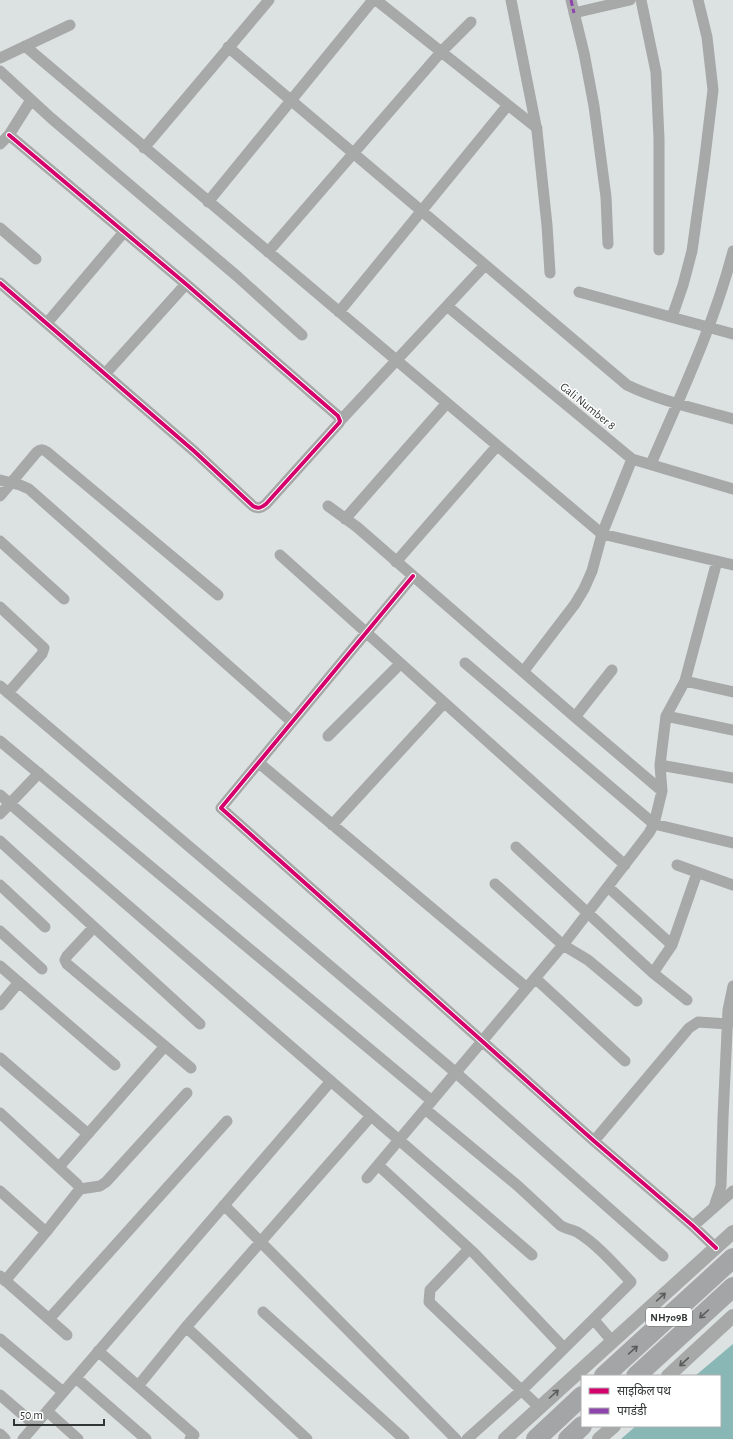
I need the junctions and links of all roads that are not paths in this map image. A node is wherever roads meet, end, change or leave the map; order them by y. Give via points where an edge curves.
1 (268, 0) edge
2 (377, 0) edge
3 (511, 0) edge
4 (571, 0) edge
5 (630, 0) edge
6 (641, 0) edge
7 (698, 0) edge
8 (574, 13) junction
9 (471, 22) dead end
10 (70, 25) dead end
11 (25, 46) junction
12 (228, 47) junction
13 (441, 52) junction
14 (0, 58) edge
15 (0, 71) edge
16 (31, 100) junction
17 (291, 100) junction
18 (508, 105) junction
19 (537, 128) junction
20 (9, 134) junction
21 (0, 144) edge
22 (144, 148) junction
23 (354, 154) junction
24 (208, 202) junction
25 (421, 211) junction
26 (0, 228) edge
27 (124, 232) junction
28 (608, 244) dead end
29 (659, 250) dead end
30 (733, 251) edge
31 (268, 252) junction
32 (36, 258) dead end
33 (485, 265) junction
34 (550, 273) dead end
35 (0, 283) edge
36 (186, 284) junction
37 (579, 292) dead end
38 (447, 306) junction
39 (339, 312) junction
40 (672, 317) junction
41 (47, 323) junction
42 (709, 327) junction
43 (733, 334) edge
44 (302, 335) dead end
45 (396, 360) junction
46 (105, 374) junction
47 (447, 403) junction
48 (678, 404) junction
49 (733, 419) edge
50 (340, 420) junction
51 (498, 446) junction
52 (632, 459) junction
53 (651, 464) junction
54 (5, 481) edge
55 (733, 489) edge
56 (0, 496) edge
57 (328, 506) dead end
58 (345, 519) junction
59 (602, 534) junction
60 (0, 542) edge
61 (280, 555) dead end
62 (717, 561) junction
63 (396, 562) junction
64 (733, 564) edge
65 (413, 576) junction
66 (218, 595) dead end
67 (64, 599) dead end
68 (0, 608) edge
69 (366, 633) junction
70 (465, 663) dead end
71 (400, 664) junction
72 (612, 670) dead end
73 (523, 672) junction
74 (685, 681) junction
75 (4, 689) edge
76 (733, 692) edge
77 (444, 703) junction
78 (666, 716) junction
79 (575, 717) junction
80 (292, 722) junction
81 (733, 730) edge
82 (328, 736) dead end
83 (0, 741) edge
84 (259, 763) junction
85 (660, 765) junction
86 (39, 774) junction
87 (733, 778) edge
88 (662, 791) junction
89 (0, 795) edge
90 (10, 803) junction
91 (0, 814) edge
92 (654, 824) junction
93 (332, 825) junction
94 (0, 841) edge
95 (733, 843) edge
96 (516, 847) dead end
97 (625, 865) junction
98 (677, 865) dead end
99 (697, 873) junction
100 (495, 884) dead end
101 (0, 885) edge
102 (733, 885) edge
103 (608, 887) junction
104 (588, 913) junction
105 (45, 927) dead end
106 (94, 927) junction
107 (0, 931) edge
108 (563, 945) junction
109 (672, 945) junction
110 (0, 966) edge
111 (42, 969) dead end
112 (653, 973) junction
113 (535, 978) junction
114 (19, 982) junction
115 (527, 988) junction
116 (733, 988) edge
117 (687, 1000) dead end
118 (637, 1001) dead end
119 (0, 1005) edge
120 (200, 1024) dead end
121 (728, 1024) junction
122 (482, 1041) junction
123 (165, 1046) junction
124 (0, 1058) edge
125 (624, 1061) dead end
126 (115, 1065) dead end
127 (191, 1068) dead end
128 (455, 1072) junction
129 (331, 1081) junction
130 (186, 1093) dead end
131 (428, 1105) junction
132 (0, 1113) edge
133 (371, 1116) junction
134 (227, 1121) dead end
135 (88, 1134) junction
136 (399, 1140) junction
137 (594, 1141) junction
138 (378, 1165) junction
139 (59, 1167) junction
140 (367, 1178) dead end
141 (80, 1190) junction
142 (0, 1191) edge
143 (733, 1191) edge
144 (224, 1204) junction
145 (714, 1206) junction
146 (695, 1228) junction
147 (46, 1232) junction
148 (733, 1232) edge
149 (261, 1241) junction
150 (712, 1244) junction
151 (469, 1249) junction
152 (532, 1255) dead end
153 (663, 1256) dead end
154 (733, 1258) edge
155 (3, 1279) edge
156 (733, 1288) edge
157 (263, 1312) dead end
158 (733, 1316) edge
159 (49, 1318) junction
160 (596, 1321) junction
161 (186, 1327) junction
162 (68, 1335) dead end
163 (609, 1337) junction
164 (0, 1338) edge
165 (564, 1348) junction
166 (98, 1351) junction
167 (605, 1375) edge
168 (637, 1375) edge
169 (669, 1375) edge
170 (76, 1378) junction
171 (138, 1386) junction
172 (63, 1392) junction
173 (523, 1392) junction
174 (0, 1395) edge
175 (581, 1397) edge
176 (536, 1404) junction
177 (47, 1411) junction
178 (35, 1425) junction
179 (581, 1427) edge
180 (613, 1427) edge
181 (0, 1434) edge
182 (194, 1438) edge
183 (5, 1439) edge
184 (23, 1439) edge
185 (78, 1439) edge
186 (146, 1439) edge
187 (307, 1439) edge
188 (404, 1439) edge
189 (456, 1439) edge
190 (467, 1439) edge
191 (505, 1439) edge
192 (536, 1439) edge
193 (568, 1439) edge
194 (599, 1439) edge

1 - 12 street
2 - 13 street
2 - 17 street
3 - 19 street
4 - 8 street
5 - 8 street
6 - 29 street via 656,72
7 - 40 street via 708,37 713,90 692,251
8 - 28 street via 594,106 606,197
9 - 13 street
10 - 11 street
11 - 14 street
11 - 22 street
12 - 17 street
12 - 22 street
13 - 18 street
13 - 23 street
15 - 16 street
16 - 20 street
16 - 44 street
17 - 23 street
17 - 24 street
18 - 19 street
18 - 25 street
19 - 34 street
20 - 21 street
20 - 27 street
22 - 24 street
23 - 25 street
23 - 31 street
24 - 31 street
25 - 33 street
25 - 39 street
26 - 32 street
27 - 36 street
27 - 41 street
30 - 42 street
31 - 39 street
33 - 38 street
33 - 48 street via 627,386
35 - 41 street
36 - 46 street
36 - 50 street
37 - 40 street
38 - 45 street
38 - 52 street, Gali Number 8
39 - 45 street
40 - 42 street
41 - 46 street
42 - 43 street
42 - 48 street
45 - 47 street
45 - 50 street
46 - 50 street via 257,508 266,504
47 - 51 street
47 - 58 street
48 - 49 street
48 - 53 street
51 - 59 street
51 - 63 street
52 - 53 street, Gali Number 8
52 - 59 street
53 - 55 street, Gali Number 8
54 - 56 street
54 - 66 street via 43,449
54 - 80 street via 28,489
57 - 58 street
58 - 63 street
59 - 62 street
59 - 73 street via 592,571 584,589
60 - 67 street
61 - 69 street
62 - 64 street
62 - 74 street
63 - 65 street
65 - 69 street
65 - 73 street
68 - 75 street via 44,648 42,654
69 - 71 street
69 - 80 street
70 - 92 street
71 - 77 street
71 - 82 street
72 - 79 street
73 - 79 street
74 - 76 street
74 - 78 street
75 - 128 street
77 - 93 street
77 - 97 street
78 - 81 street
78 - 85 street
79 - 88 street
80 - 84 street
83 - 86 street
84 - 93 street
84 - 122 street via 221,808
85 - 87 street
85 - 88 street
86 - 90 street
86 - 131 street
88 - 92 street
89 - 90 street
90 - 91 street
90 - 129 street
92 - 95 street
92 - 97 street via 644,842
93 - 115 street
94 - 106 street
96 - 104 street
97 - 103 street
98 - 99 street
99 - 102 street
99 - 109 street
100 - 108 street
101 - 105 street
103 - 104 street
103 - 109 street
104 - 108 street
104 - 112 street
106 - 120 street
106 - 123 street via 70,951 65,960 67,964
107 - 111 street
108 - 113 street
108 - 118 street via 588,960
109 - 112 street
110 - 114 street
112 - 117 street
113 - 115 street
113 - 125 street
114 - 119 street
114 - 126 street
115 - 122 street
116 - 121 street
121 - 137 street via 698,1022 688,1028
121 - 145 street via 721,1186
122 - 128 street
122 - 137 street
123 - 127 street
123 - 135 street
124 - 135 street
128 - 131 street
128 - 153 street
129 - 133 street
129 - 144 street
130 - 141 street via 106,1182 100,1186
131 - 136 street
131 - 160 street via 560,1225 576,1231 589,1241 631,1282
132 - 139 street
133 - 136 street
133 - 149 street
134 - 159 street
135 - 139 street
136 - 138 street
136 - 152 street
137 - 146 street
138 - 140 street
138 - 151 street
139 - 141 street
141 - 147 street
142 - 147 street
143 - 145 street
144 - 149 street
144 - 166 street
145 - 146 street
146 - 150 street
147 - 155 street
148 - 150 street
149 - 161 street
149 - 189 street
163 -> 150 street
151 - 165 street
151 - 173 street via 430,1290 429,1302
167 -> 154 highway, NH709B
155 - 159 street
156 -> 168 highway, NH709B
157 - 188 street
158 -> 169 street
159 - 162 street
160 - 163 street
160 - 165 street
161 - 171 street
161 - 187 street
176 -> 163 street
164 - 172 street
165 - 173 street
166 - 170 street
166 - 171 street
170 - 172 street
170 - 186 street
171 - 182 street
172 - 177 street
173 - 176 street
173 - 190 street
174 - 178 street
175 - 192 highway
176 - 191 street
177 - 178 street
177 - 185 street
178 - 184 street
179 - 193 highway
180 - 194 street
181 - 183 street

